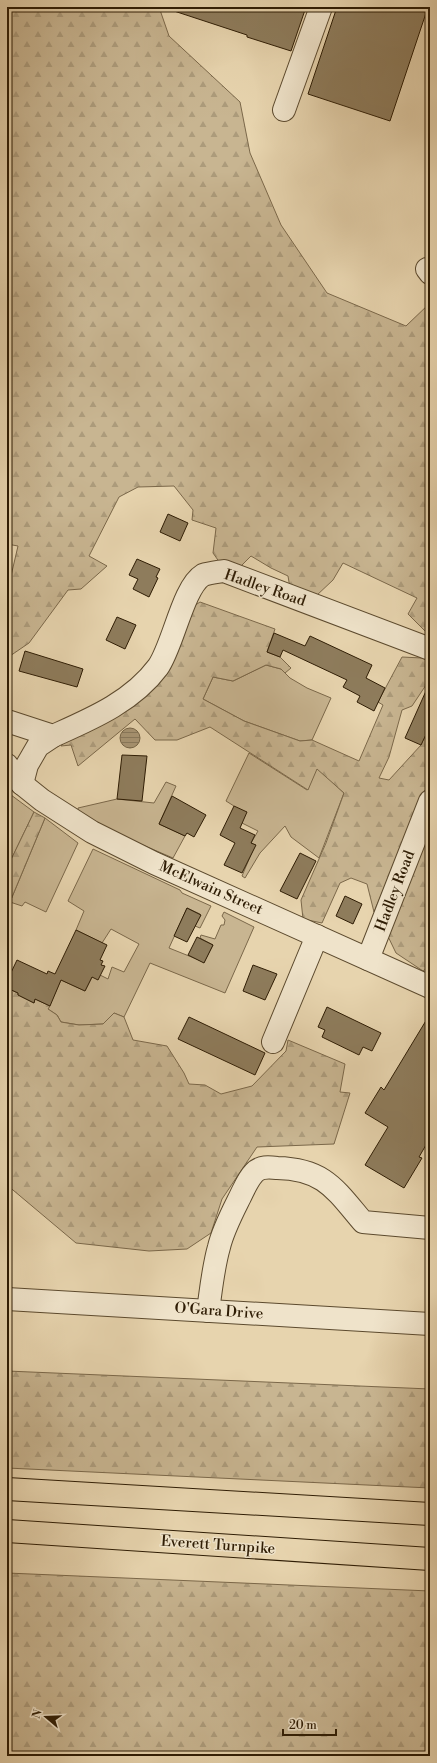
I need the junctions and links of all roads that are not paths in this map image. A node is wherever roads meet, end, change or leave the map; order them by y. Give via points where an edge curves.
1 (321, 7) edge
2 (284, 110) dead end
3 (430, 649) edge
4 (7, 721) edge
5 (53, 736) junction
6 (7, 765) edge
7 (22, 784) junction
8 (430, 801) edge
9 (317, 936) junction
10 (368, 959) junction
11 (430, 987) edge
12 (273, 1042) dead end
13 (430, 1228) edge
14 (7, 1299) edge
15 (208, 1311) junction
16 (430, 1324) edge
17 (7, 1489) edge
18 (430, 1514) edge
19 (7, 1531) edge
20 (430, 1559) edge

1 - 2 street
3 - 5 street, Hadley Road via 224,571 203,576 189,591 158,666 135,692 94,718
4 - 5 street
5 - 7 street, Hadley Road via 38,746 27,765
6 - 7 street, McElwain Street
7 - 9 street, McElwain Street via 92,832 154,863
8 - 10 street, Hadley Road
9 - 10 street, McElwain Street
9 - 12 street
10 - 11 street, McElwain Street
13 - 15 street via 363,1222 335,1189 322,1179 308,1172 290,1168 263,1167 254,1172 224,1231 214,1270
14 - 15 street, O'Gara Drive
15 - 16 street, O'Gara Drive
17 - 18 highway
19 - 20 highway, Everett Turnpike

